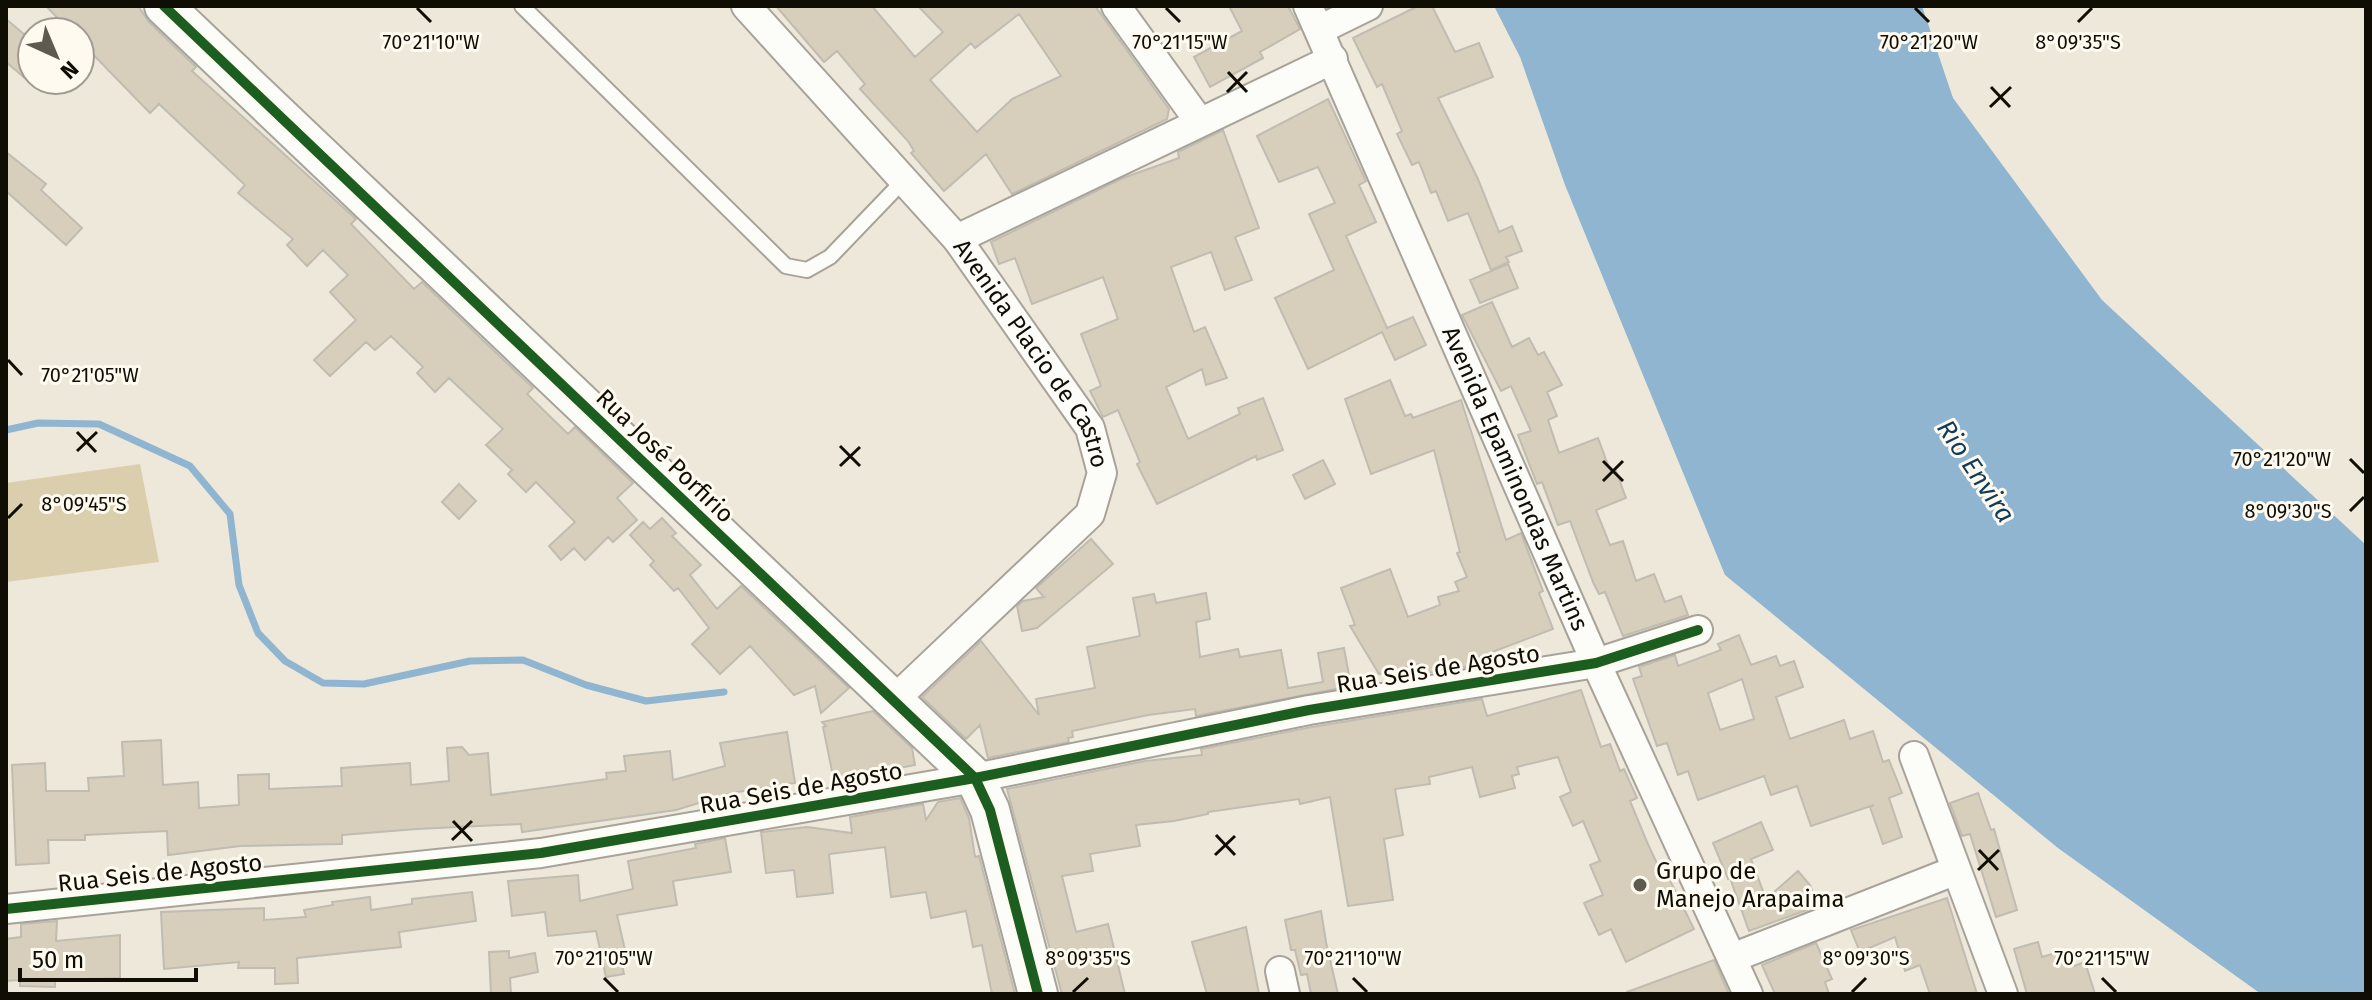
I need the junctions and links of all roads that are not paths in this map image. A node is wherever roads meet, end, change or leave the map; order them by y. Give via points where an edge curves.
1 (164, 6) edge
2 (522, 6) edge
3 (746, 6) edge
4 (1116, 6) edge
5 (1368, 6) edge
6 (1314, 18) edge
7 (1333, 59) junction
8 (1199, 121) junction
9 (904, 180) junction
10 (957, 239) junction
11 (1698, 630) dead end
12 (1596, 663) junction
13 (893, 701) junction
14 (1914, 756) dead end
15 (975, 778) junction
16 (1954, 871) junction
17 (6, 909) edge
18 (1732, 958) junction
19 (1038, 994) edge
20 (1748, 994) edge
21 (2003, 994) edge

1 - 13 street, Rua José Porfirio
2 - 9 lane via 786,266 807,270 830,257
3 - 9 street, Avenida Placio de Castro
4 - 8 street
5 - 6 street
6 - 7 street, Avenida Epaminondas Martins
7 - 8 street
7 - 12 street, Avenida Epaminondas Martins
8 - 10 street
9 - 10 street, Avenida Placio de Castro
10 - 13 street, Avenida Placio de Castro via 1090,428 1102,473 1090,514
11 - 12 street, Rua Seis de Agosto
12 - 15 street, Rua Seis de Agosto via 1309,710
12 - 18 street, Avenida Epaminondas Martins
13 - 15 street, Rua José Porfirio
14 - 16 street
15 - 17 street, Rua Seis de Agosto via 541,853
15 - 19 street, Rua José Porfirio via 990,810
16 - 18 street
16 - 21 street
18 - 20 street, Avenida Epaminondas Martins

